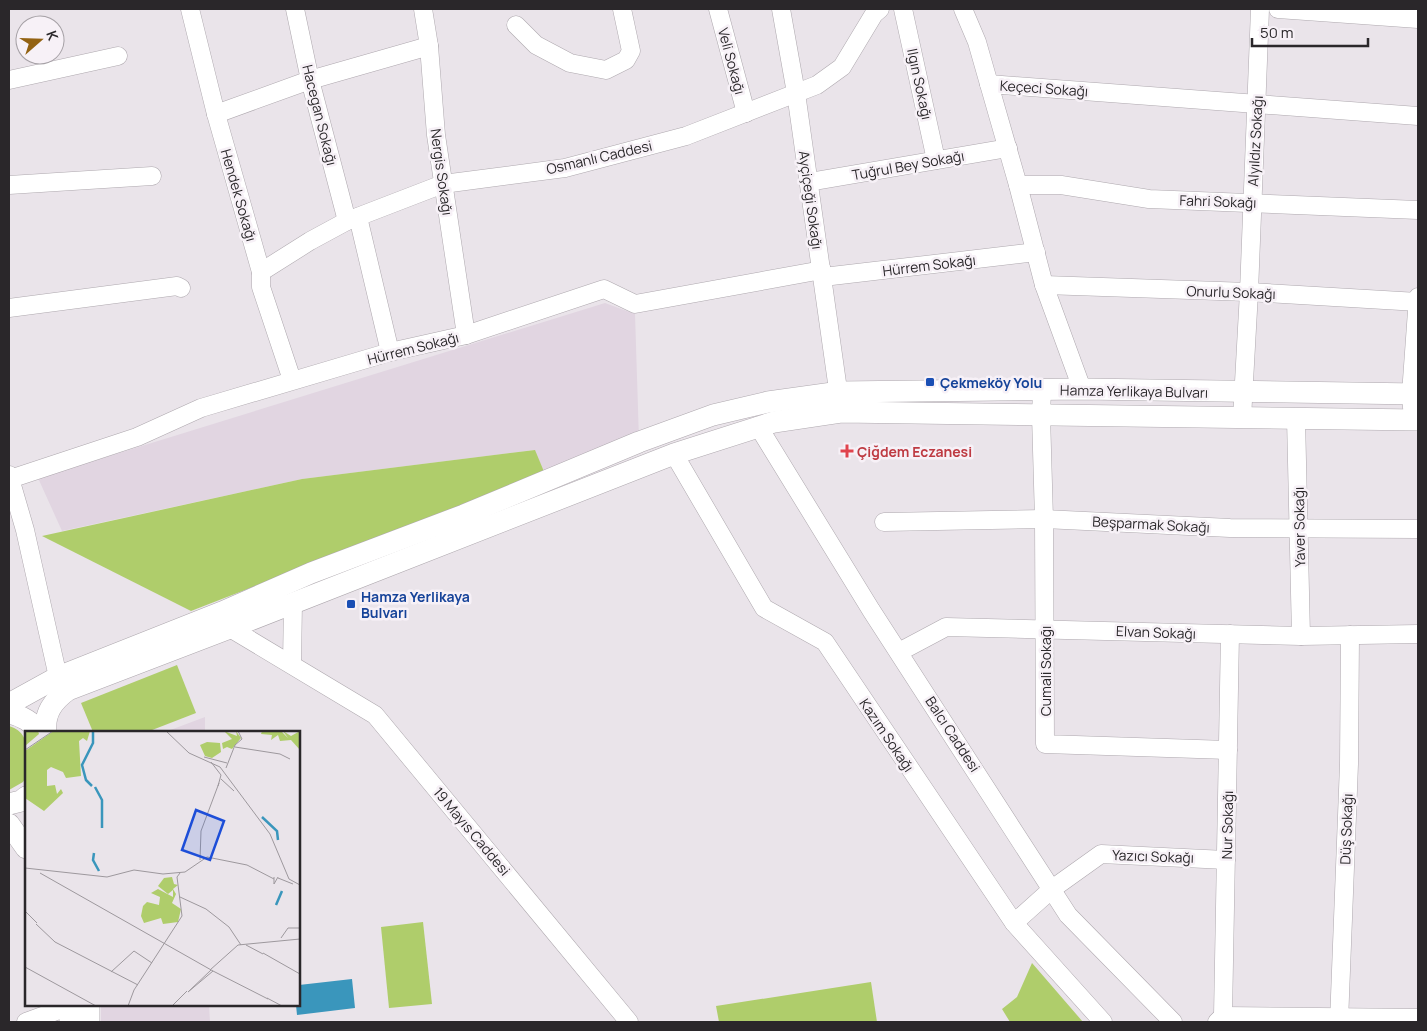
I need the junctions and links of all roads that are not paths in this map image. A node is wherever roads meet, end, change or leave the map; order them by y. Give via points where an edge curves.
1 (190, 9) edge
2 (295, 9) edge
3 (423, 9) edge
4 (622, 9) edge
5 (718, 9) edge
6 (781, 9) edge
7 (880, 9) edge
8 (904, 9) edge
9 (963, 9) edge
10 (1260, 9) edge
11 (1278, 9) edge
12 (1418, 19) edge
13 (516, 24) dead end
14 (429, 46) junction
15 (118, 56) dead end
16 (9, 80) edge
17 (310, 80) junction
18 (989, 84) junction
19 (796, 93) junction
20 (1257, 105) junction
21 (746, 113) junction
22 (216, 114) junction
23 (1418, 116) edge
24 (1008, 148) junction
25 (936, 160) junction
26 (152, 176) dead end
27 (809, 182) junction
28 (443, 184) junction
29 (9, 185) edge
30 (1018, 185) junction
31 (1252, 202) junction
32 (1418, 210) edge
33 (353, 219) junction
34 (1036, 252) junction
35 (261, 272) junction
36 (822, 274) junction
37 (1044, 285) junction
38 (181, 288) dead end
39 (1249, 292) junction
40 (1418, 297) edge
41 (1418, 302) edge
42 (9, 308) edge
43 (466, 335) junction
44 (390, 352) junction
45 (292, 380) junction
46 (1042, 390) junction
47 (1082, 390) junction
48 (1242, 393) junction
49 (1414, 394) edge
50 (840, 402) junction
51 (1041, 415) junction
52 (1242, 418) junction
53 (1296, 418) junction
54 (1415, 420) edge
55 (758, 426) junction
56 (674, 454) junction
57 (9, 477) edge
58 (1044, 519) junction
59 (884, 522) dead end
60 (1299, 528) junction
61 (1418, 529) edge
62 (293, 602) junction
63 (230, 628) junction
64 (1045, 629) junction
65 (1230, 634) junction
66 (1418, 634) edge
67 (1350, 635) junction
68 (1301, 636) junction
69 (899, 652) junction
70 (292, 664) junction
71 (58, 677) junction
72 (9, 704) edge
73 (9, 713) edge
74 (40, 731) edge
75 (46, 731) edge
76 (1228, 750) junction
77 (25, 798) edge
78 (9, 804) edge
79 (9, 824) edge
80 (25, 847) edge
81 (1226, 860) junction
82 (1052, 889) junction
83 (1014, 923) junction
84 (75, 1009) edge
85 (1418, 1018) edge
86 (1220, 1019) edge
87 (1339, 1020) edge
88 (26, 1022) edge
89 (88, 1022) edge
90 (629, 1022) edge
91 (1103, 1022) edge
92 (1173, 1022) edge

1 - 22 street, Hendek Sokağı
2 - 17 street, Hacegan Sokağı
3 - 14 street, Nergis Sokağı
4 - 13 street via 631,51 626,60 606,70 570,63 536,45
5 - 21 street, Veli Sokağı
6 - 19 street, Ayçiçeği Sokağı
7 - 19 street, Osmanlı Caddesi via 842,68 816,85
8 - 25 street, Ilgın Sokağı
9 - 18 street
10 - 20 street, Alyıldız Sokağı
11 - 12 street
14 - 17 street
14 - 28 street, Nergis Sokağı
15 - 16 street
17 - 22 street
17 - 33 street, Hacegan Sokağı
18 - 20 street, Keçeci Sokağı
18 - 24 street, Keçeci Sokağı
19 - 21 street, Osmanlı Caddesi
19 - 27 street, Ayçiçeği Sokağı
20 - 23 street, Keçeci Sokağı
20 - 31 street, Alyıldız Sokağı
21 - 28 street, Osmanlı Caddesi via 686,136 565,168
22 - 35 street, Hendek Sokağı
24 - 25 street, Tuğrul Bey Sokağı
24 - 30 street, Keçeci Sokağı
25 - 27 street, Tuğrul Bey Sokağı
26 - 29 street
27 - 36 street, Ayçiçeği Sokağı
28 - 33 street, Osmanlı Caddesi
28 - 43 street, Nergis Sokağı
30 - 31 street, Fahri Sokağı via 1061,185 1149,199
30 - 34 street, Keçeci Sokağı
31 - 32 street, Fahri Sokağı
31 - 39 street, Alyıldız Sokağı
33 - 35 street, Osmanlı Caddesi
33 - 44 street, Hacegan Sokağı
34 - 36 street, Hürrem Sokağı
34 - 37 street, Keçeci Sokağı
35 - 45 street, Hendek Sokağı via 261,288
36 - 43 street, Hürrem Sokağı via 635,304 604,289
36 - 50 street, Ayçiçeği Sokağı
37 - 39 street, Onurlu Sokağı
37 - 47 street, Keçeci Sokağı
38 - 42 street
39 - 41 street, Onurlu Sokağı
39 - 48 street, Alyıldız Sokağı
40 - 41 street
41 - 49 street
43 - 44 street, Hürrem Sokağı
44 - 45 street, Hürrem Sokağı
45 - 57 street, Hürrem Sokağı via 201,408 137,437
46 - 47 main road, Hamza Yerlikaya Bulvarı
46 - 50 main road, Hamza Yerlikaya Bulvarı
46 - 51 street, Cumali Sokağı
47 - 48 main road, Hamza Yerlikaya Bulvarı
48 - 49 main road, Hamza Yerlikaya Bulvarı
48 - 52 street, Alyıldız Sokağı
49 - 54 street
50 - 51 main road, Hamza Yerlikaya Bulvarı
50 - 55 main road, Hamza Yerlikaya Bulvarı
50 - 71 main road, Hamza Yerlikaya Bulvarı via 768,402 685,424
51 - 52 main road, Hamza Yerlikaya Bulvarı
51 - 58 street, Cumali Sokağı
52 - 53 main road, Hamza Yerlikaya Bulvarı
53 - 54 main road, Hamza Yerlikaya Bulvarı
53 - 60 street, Yaver Sokağı
55 - 56 main road, Hamza Yerlikaya Bulvarı
55 - 69 street, Balcı Caddesi
56 - 62 main road, Hamza Yerlikaya Bulvarı
56 - 83 street, Kazım Sokağı via 764,608 825,642
57 - 71 street via 25,530
58 - 59 street, Beşparmak Sokağı
58 - 60 street, Beşparmak Sokağı
58 - 64 street, Cumali Sokağı
60 - 61 street, Beşparmak Sokağı
60 - 68 street, Yaver Sokağı
62 - 63 main road, Hamza Yerlikaya Bulvarı
62 - 70 street
63 - 70 street, 19 Mayıs Caddesi
63 - 75 main road, Hamza Yerlikaya Bulvarı via 68,690 49,709
64 - 65 street, Elvan Sokağı
64 - 69 street, Elvan Sokağı via 946,627
64 - 76 street, Cumali Sokağı via 1045,744
65 - 68 street, Elvan Sokağı
65 - 76 street, Nur Sokağı
66 - 67 street, Elvan Sokağı
67 - 68 street, Elvan Sokağı
67 - 87 street, Düş Sokağı via 1349,764
69 - 82 street, Balcı Caddesi
70 - 90 street, 19 Mayıs Caddesi via 375,715
71 - 72 main road, Hamza Yerlikaya Bulvarı
73 - 74 main road via 21,716
76 - 81 street, Nur Sokağı
77 - 78 main road
79 - 80 main road
81 - 82 street, Yazıcı Sokağı via 1101,854
81 - 86 street, Nur Sokağı
82 - 83 street, Yazıcı Sokağı
82 - 92 street, Balcı Caddesi via 1068,915
83 - 91 street, Kazım Sokağı
84 - 88 street
84 - 89 main road
85 - 87 street
86 - 87 street

